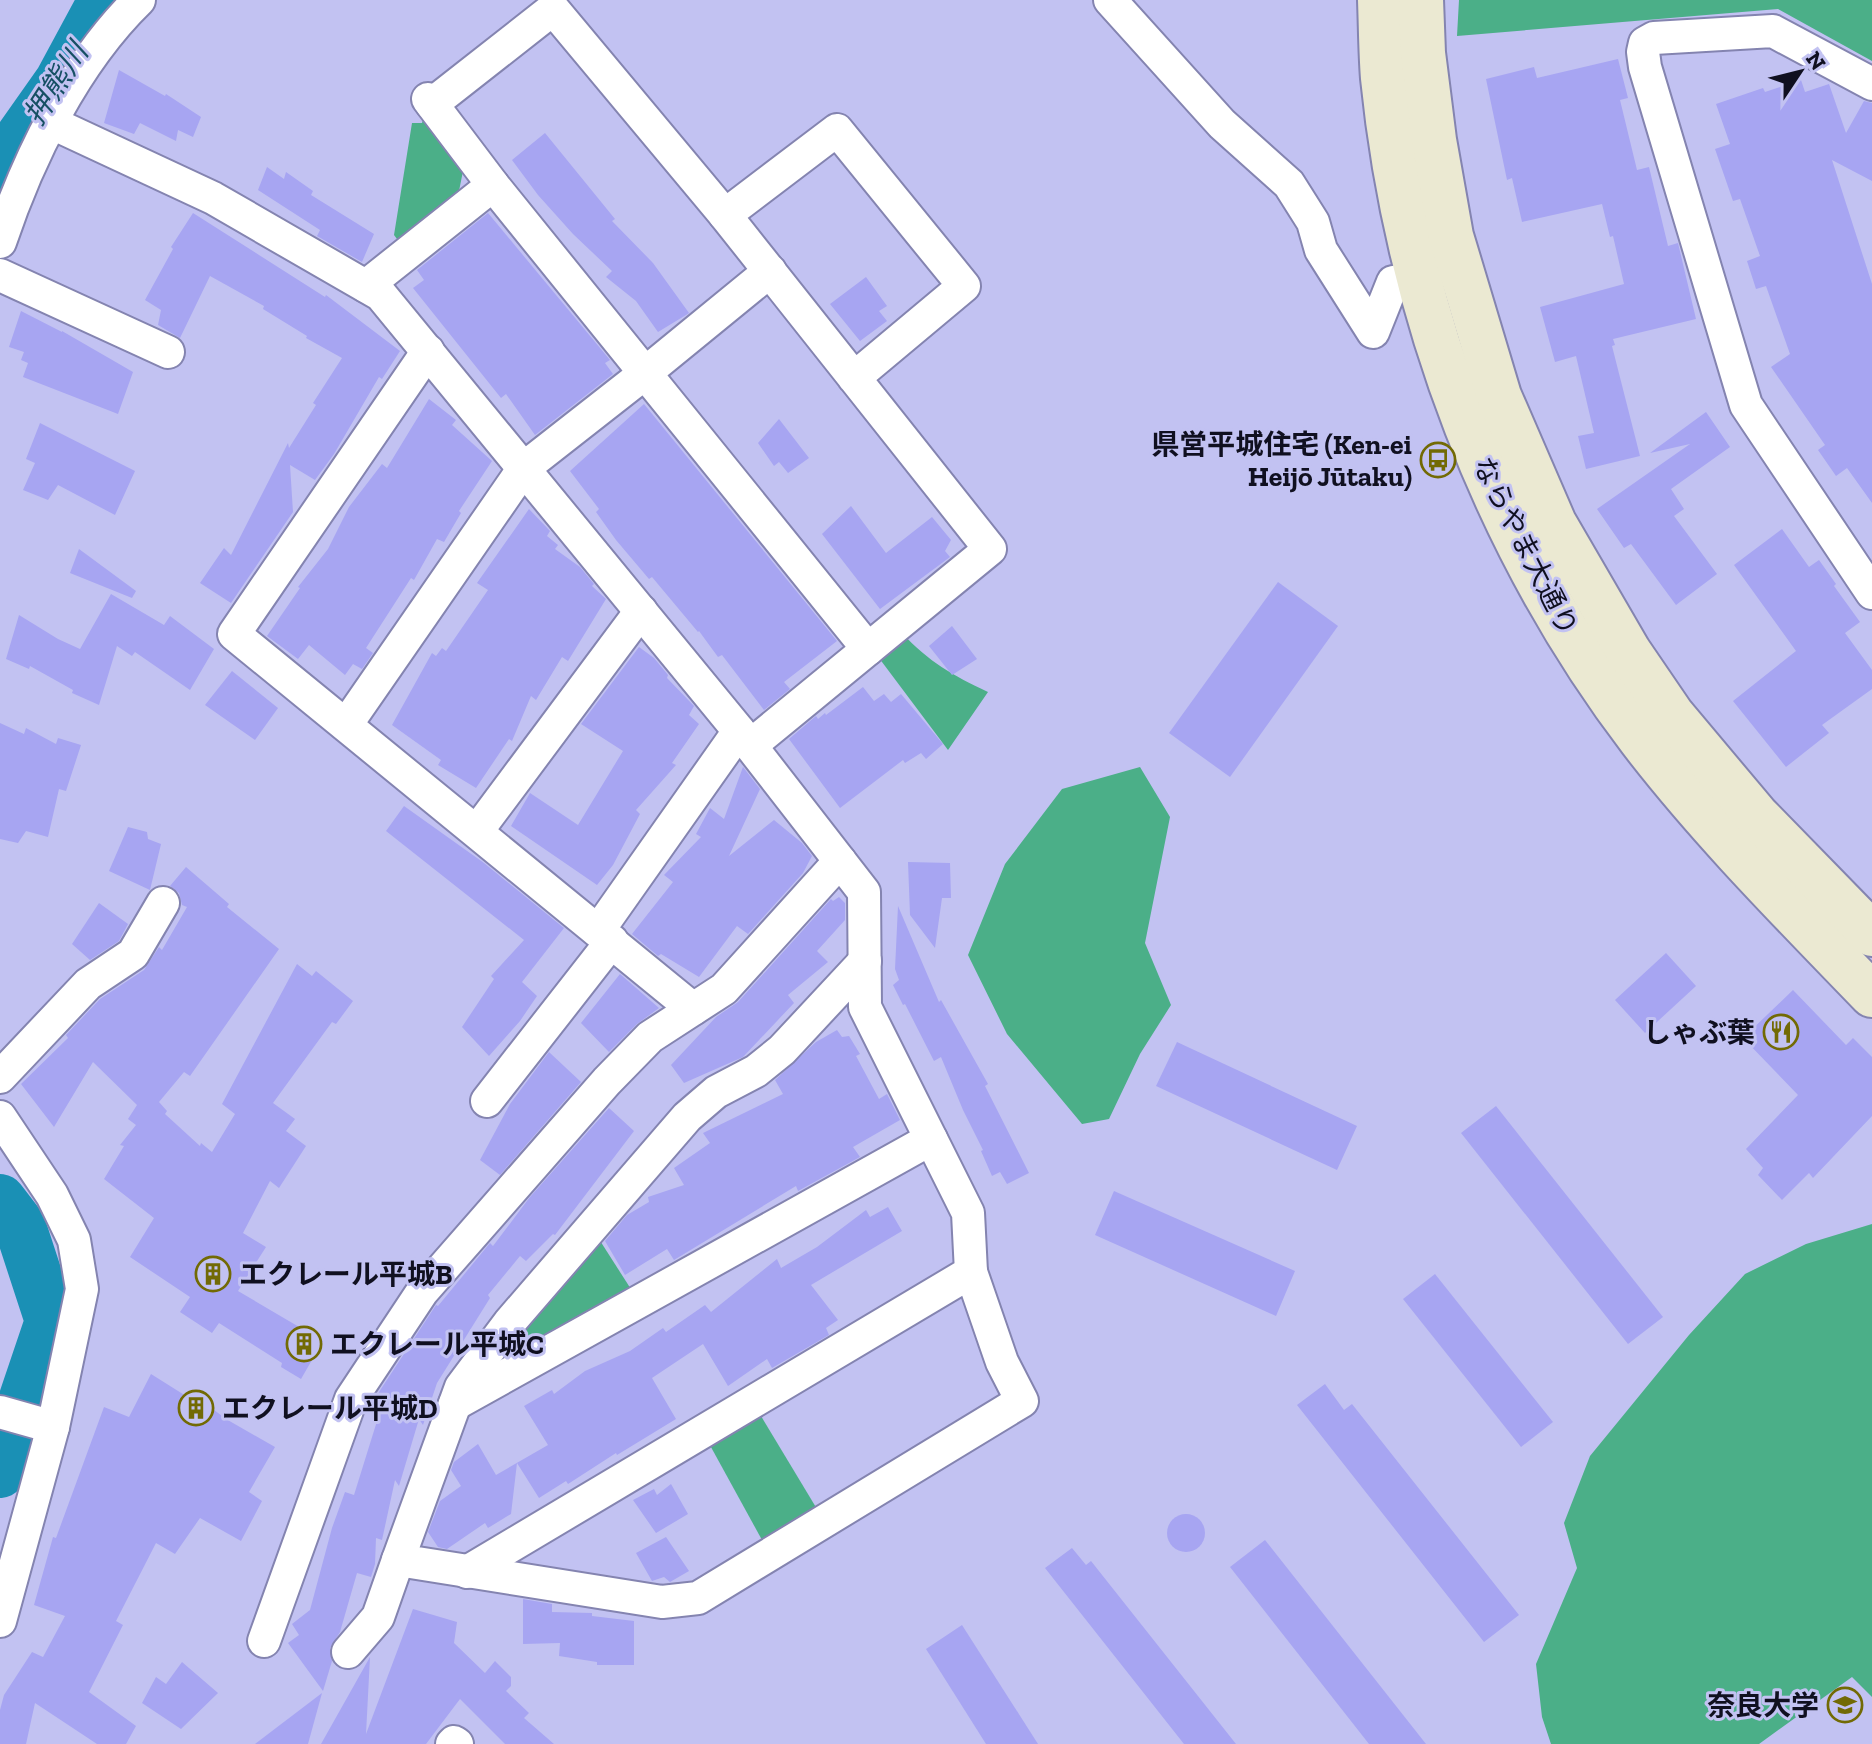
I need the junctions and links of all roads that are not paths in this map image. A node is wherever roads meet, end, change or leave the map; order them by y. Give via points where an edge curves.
1 (1110, 0) edge
2 (1380, 0) edge
3 (1421, 0) edge
4 (137, 1) edge
5 (550, 4) edge
6 (1872, 84) edge
7 (52, 123) junction
8 (493, 185) junction
9 (725, 215) junction
10 (0, 242) edge
11 (770, 271) junction
12 (0, 275) edge
13 (1419, 278) junction
14 (366, 286) junction
15 (428, 351) junction
16 (168, 352) dead end
17 (644, 374) junction
18 (854, 378) junction
19 (524, 468) junction
20 (1872, 593) edge
21 (641, 611) junction
22 (868, 649) junction
23 (346, 725) junction
24 (745, 738) junction
25 (477, 831) junction
26 (840, 861) junction
27 (163, 903) dead end
28 (1872, 934) edge
29 (605, 936) junction
30 (865, 961) junction
31 (1872, 995) edge
32 (693, 1009) junction
33 (0, 1077) edge
34 (487, 1101) dead end
35 (0, 1117) edge
36 (931, 1139) junction
37 (971, 1272) junction
38 (455, 1404) junction
39 (0, 1412) edge
40 (48, 1426) junction
41 (398, 1560) junction
42 (467, 1572) junction
43 (0, 1621) edge
44 (264, 1641) dead end
45 (348, 1652) dead end

1 - 13 street via 1222,124 1289,184 1313,222 1321,250 1373,332 1393,282
2 - 13 street, ならやま大通り via 1383,78
3 - 28 street, ならやま大通り via 1434,140 1451,236 1499,396 1554,523 1672,715 1756,815
4 - 7 street via 80,73
5 - 8 street via 430,102
5 - 9 street
6 - 20 street via 1773,31 1654,38 1643,52 1746,405
7 - 10 street
7 - 14 street via 213,198
8 - 14 street
8 - 17 street
9 - 11 street
9 - 18 street via 837,130 964,286
11 - 17 street
11 - 18 street
12 - 16 street
13 - 31 street, ならやま大通り via 1468,432 1558,616 1640,739 1720,838
14 - 15 street via 381,295
15 - 19 street
15 - 23 street via 234,634
17 - 19 street
17 - 22 street
18 - 22 street via 990,549
19 - 21 street
19 - 23 street
21 - 24 street
21 - 25 street
22 - 24 street
23 - 25 street
24 - 26 street
24 - 29 street
25 - 29 street
26 - 30 street via 864,892
26 - 32 street via 724,989
27 - 33 street via 133,954 88,984
29 - 32 street
29 - 34 street
30 - 36 street via 865,1007
30 - 38 street via 782,1050 687,1117 509,1323 461,1387
32 - 44 street via 650,1037 607,1081 422,1292 351,1399
35 - 40 street via 52,1195 74,1240 82,1289
36 - 37 street via 968,1213
36 - 38 street
37 - 42 street
37 - 42 street via 1002,1362 1022,1401 698,1598 662,1602
38 - 41 street
39 - 40 street
40 - 43 street
41 - 42 street
41 - 45 street via 378,1617

